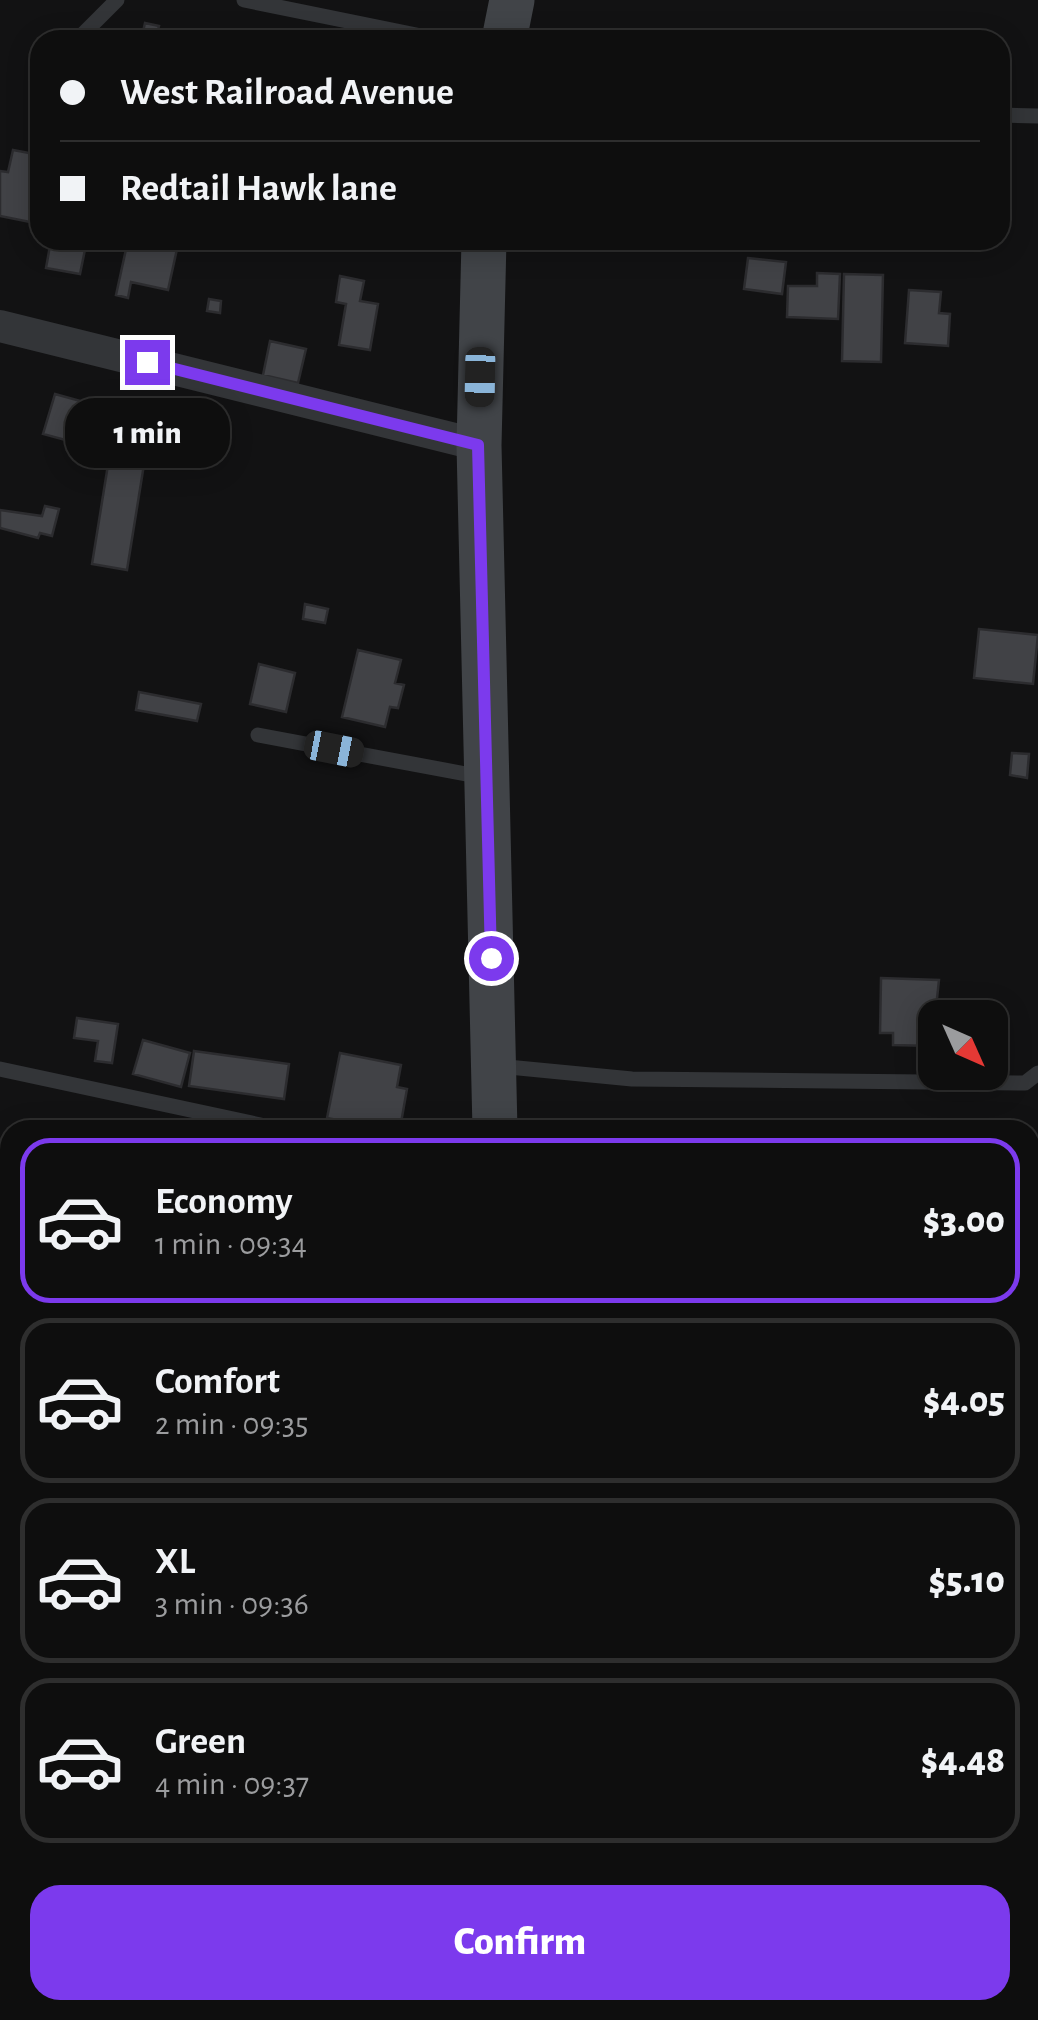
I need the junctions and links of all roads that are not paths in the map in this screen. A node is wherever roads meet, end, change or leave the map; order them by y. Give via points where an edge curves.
1 (117, 0) edge
2 (244, 0) edge
3 (512, 0) edge
4 (87, 30) edge
5 (391, 30) edge
6 (506, 30) edge
7 (1010, 115) edge
8 (1038, 116) edge
9 (484, 250) edge
10 (0, 326) edge
11 (478, 445) junction
12 (258, 735) dead end
13 (486, 778) junction
14 (494, 1066) junction
15 (0, 1069) edge
16 (1038, 1072) edge
17 (237, 1120) edge
18 (495, 1120) edge

1 - 4 lane
2 - 5 lane
3 - 6 main road
7 - 8 lane
9 - 11 main road
10 - 11 street
11 - 13 main road
12 - 13 lane
13 - 14 main road
14 - 16 lane via 632,1079 1025,1082
14 - 18 main road
15 - 17 lane

